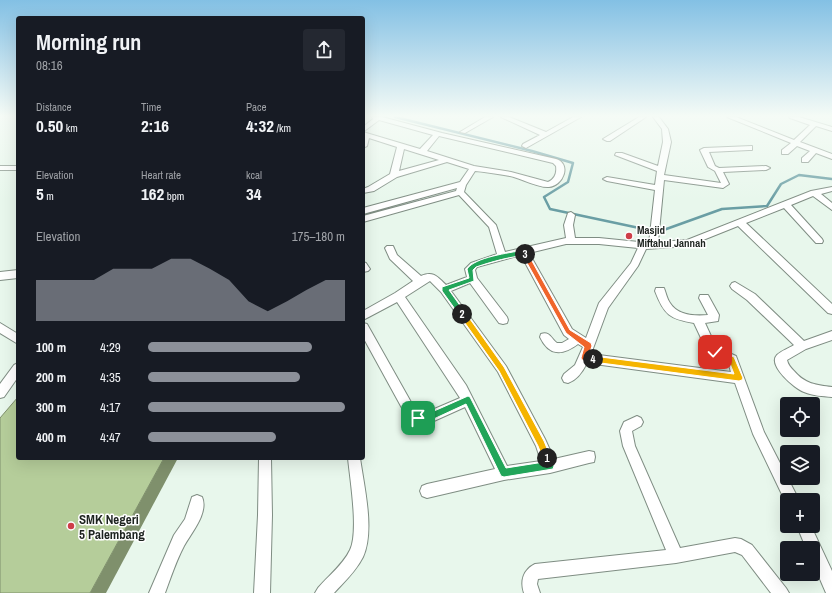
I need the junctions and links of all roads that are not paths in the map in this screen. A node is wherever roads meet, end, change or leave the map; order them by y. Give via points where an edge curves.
1 (397, 145) edge
2 (428, 145) edge
3 (484, 145) edge
4 (666, 145) edge
5 (793, 145) edge
6 (799, 145) edge
7 (401, 146) junction
8 (749, 148) dead end
9 (814, 151) junction
10 (422, 152) junction
11 (785, 152) dead end
12 (619, 155) dead end
13 (832, 157) edge
14 (447, 160) junction
15 (804, 160) dead end
16 (0, 168) edge
17 (16, 168) edge
18 (473, 168) junction
19 (766, 168) dead end
20 (718, 170) junction
21 (660, 174) junction
22 (394, 175) junction
23 (607, 179) dead end
24 (461, 188) junction
25 (659, 188) junction
26 (832, 189) edge
27 (365, 190) edge
28 (814, 193) junction
29 (786, 205) junction
30 (832, 206) edge
31 (392, 207) junction
32 (365, 211) edge
33 (571, 215) dead end
34 (365, 218) edge
35 (740, 223) junction
36 (571, 241) junction
37 (819, 241) dead end
38 (650, 243) junction
39 (390, 248) dead end
40 (524, 252) junction
41 (502, 256) junction
42 (16, 274) edge
43 (0, 276) edge
44 (472, 279) junction
45 (420, 281) junction
46 (735, 286) dead end
47 (444, 289) junction
48 (660, 291) dead end
49 (399, 296) junction
50 (704, 298) dead end
51 (832, 310) edge
52 (365, 315) edge
53 (503, 320) dead end
54 (698, 320) junction
55 (0, 327) edge
56 (365, 331) edge
57 (832, 335) edge
58 (545, 337) dead end
59 (16, 339) edge
60 (577, 339) junction
61 (588, 346) junction
62 (802, 346) junction
63 (584, 358) junction
64 (16, 370) edge
65 (568, 378) dead end
66 (739, 378) junction
67 (2, 387) edge
68 (832, 392) edge
69 (468, 400) junction
70 (638, 422) dead end
71 (589, 457) dead end
72 (265, 460) edge
73 (354, 460) edge
74 (550, 466) junction
75 (504, 472) junction
76 (427, 491) dead end
77 (788, 493) edge
78 (197, 502) dead end
79 (807, 533) edge
80 (676, 556) junction
81 (832, 588) edge
82 (832, 592) edge
83 (157, 593) edge
84 (262, 593) edge
85 (323, 593) edge
86 (532, 593) edge
87 (780, 593) edge
88 (828, 593) edge

1 - 7 street
2 - 10 street
3 - 18 street via 556,161 561,170 558,179 548,185 511,174
4 - 21 street
5 - 11 street
6 - 9 street
7 - 10 street
7 - 22 street
8 - 20 street via 704,150 712,167
9 - 13 street
9 - 15 street
10 - 14 street
12 - 21 street via 650,165
14 - 18 street
14 - 22 street
16 - 17 street
18 - 24 street
19 - 20 street
20 - 21 street via 725,186
21 - 25 street
22 - 27 street
23 - 25 street
24 - 31 street
24 - 41 street via 493,227
25 - 38 street via 655,227
26 - 28 street
28 - 29 street
28 - 30 street
29 - 35 street
29 - 37 street
31 - 32 street
31 - 34 street
33 - 36 street via 568,228
35 - 38 street via 688,243
35 - 51 street
36 - 38 street
36 - 40 street
38 - 61 street via 603,306
39 - 45 street via 392,257
40 - 41 street
40 - 60 street via 568,332
41 - 44 street via 470,269
42 - 43 street
44 - 47 street
44 - 53 street
45 - 47 street via 432,277
45 - 49 street
46 - 62 street via 751,297
47 - 74 street via 502,369 541,443
48 - 54 street via 670,312
49 - 52 street
49 - 69 street
50 - 54 street via 714,318
54 - 66 street via 712,350 732,359
55 - 59 street
56 - 69 street via 412,415 425,419
57 - 62 street
58 - 60 street via 550,345 557,348 566,347
60 - 61 street
61 - 63 street
62 - 68 street via 781,358 780,364 804,387
63 - 65 street via 579,368
63 - 66 street
64 - 67 street
66 - 77 street via 759,434
69 - 75 street
70 - 80 street via 628,426 626,431 629,446
71 - 74 street
72 - 84 street
73 - 85 street via 361,537 357,552 349,565
74 - 75 street
75 - 76 street
78 - 83 street via 191,523 179,540
79 - 81 street
80 - 86 street via 535,572 529,584
80 - 87 street via 741,546 747,550
82 - 88 street

